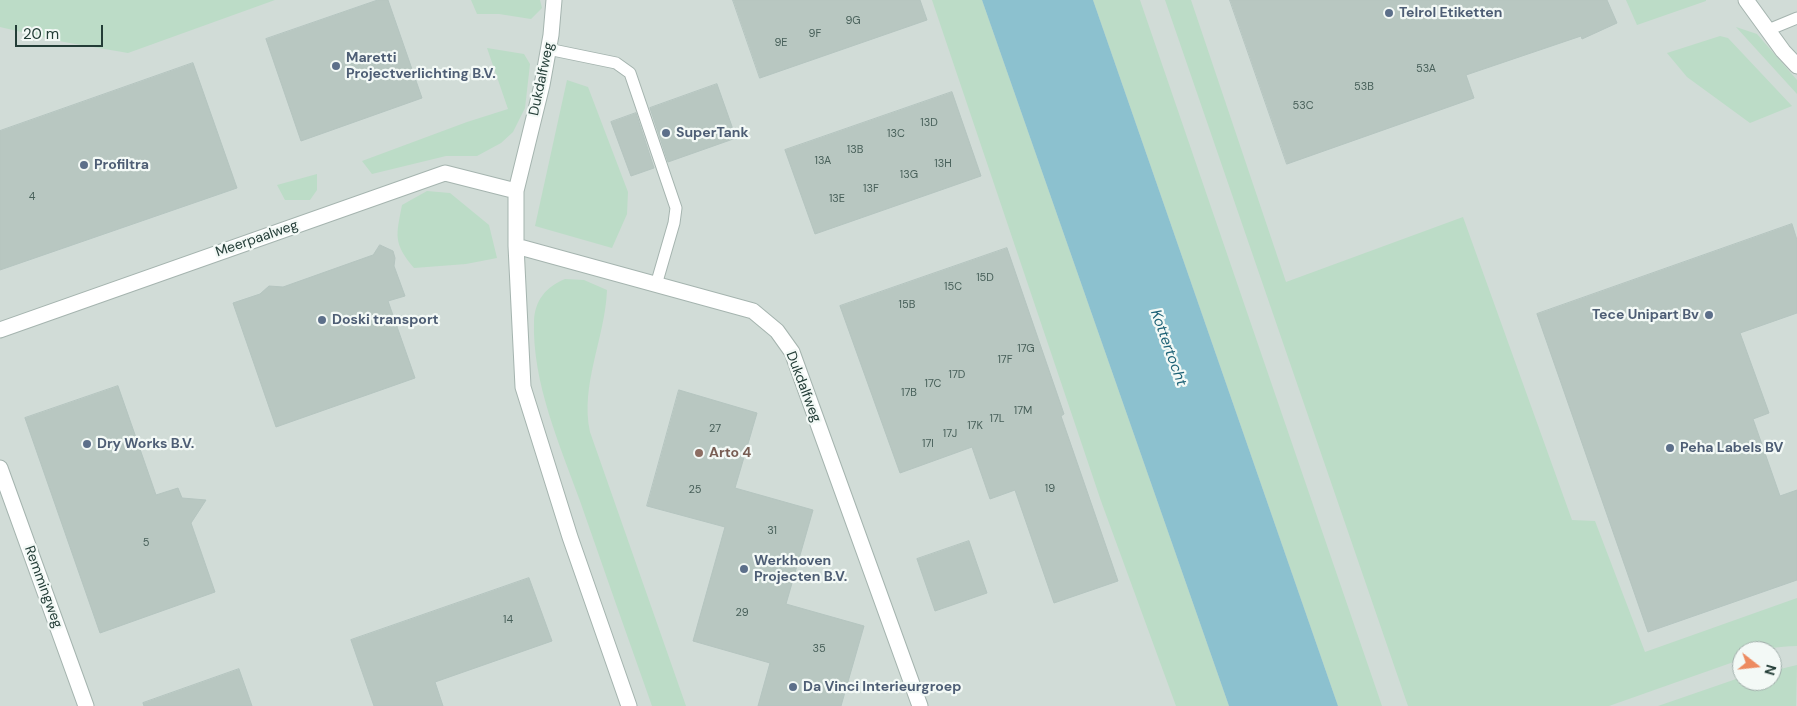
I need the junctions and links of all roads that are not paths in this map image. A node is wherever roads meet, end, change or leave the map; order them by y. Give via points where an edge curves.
1 (554, 0) edge
2 (1746, 0) edge
3 (1797, 18) edge
4 (1768, 30) junction
5 (548, 50) junction
6 (1797, 66) edge
7 (516, 191) junction
8 (516, 246) junction
9 (656, 285) junction
10 (0, 330) edge
11 (0, 468) edge
12 (86, 706) edge
13 (629, 706) edge
14 (920, 706) edge

1 - 5 street, Dukdalfweg
2 - 4 street
3 - 4 lane
4 - 6 street
5 - 7 street, Dukdalfweg
5 - 9 lane via 616,63 630,73 676,208
7 - 8 street, Dukdalfweg
7 - 10 street, Meerpaalweg via 445,173
8 - 9 street, Dukdalfweg
8 - 13 street, Dukdalfweg via 523,386 570,537
9 - 14 street, Dukdalfweg via 753,311 777,331 792,352
11 - 12 street, Remmingweg

